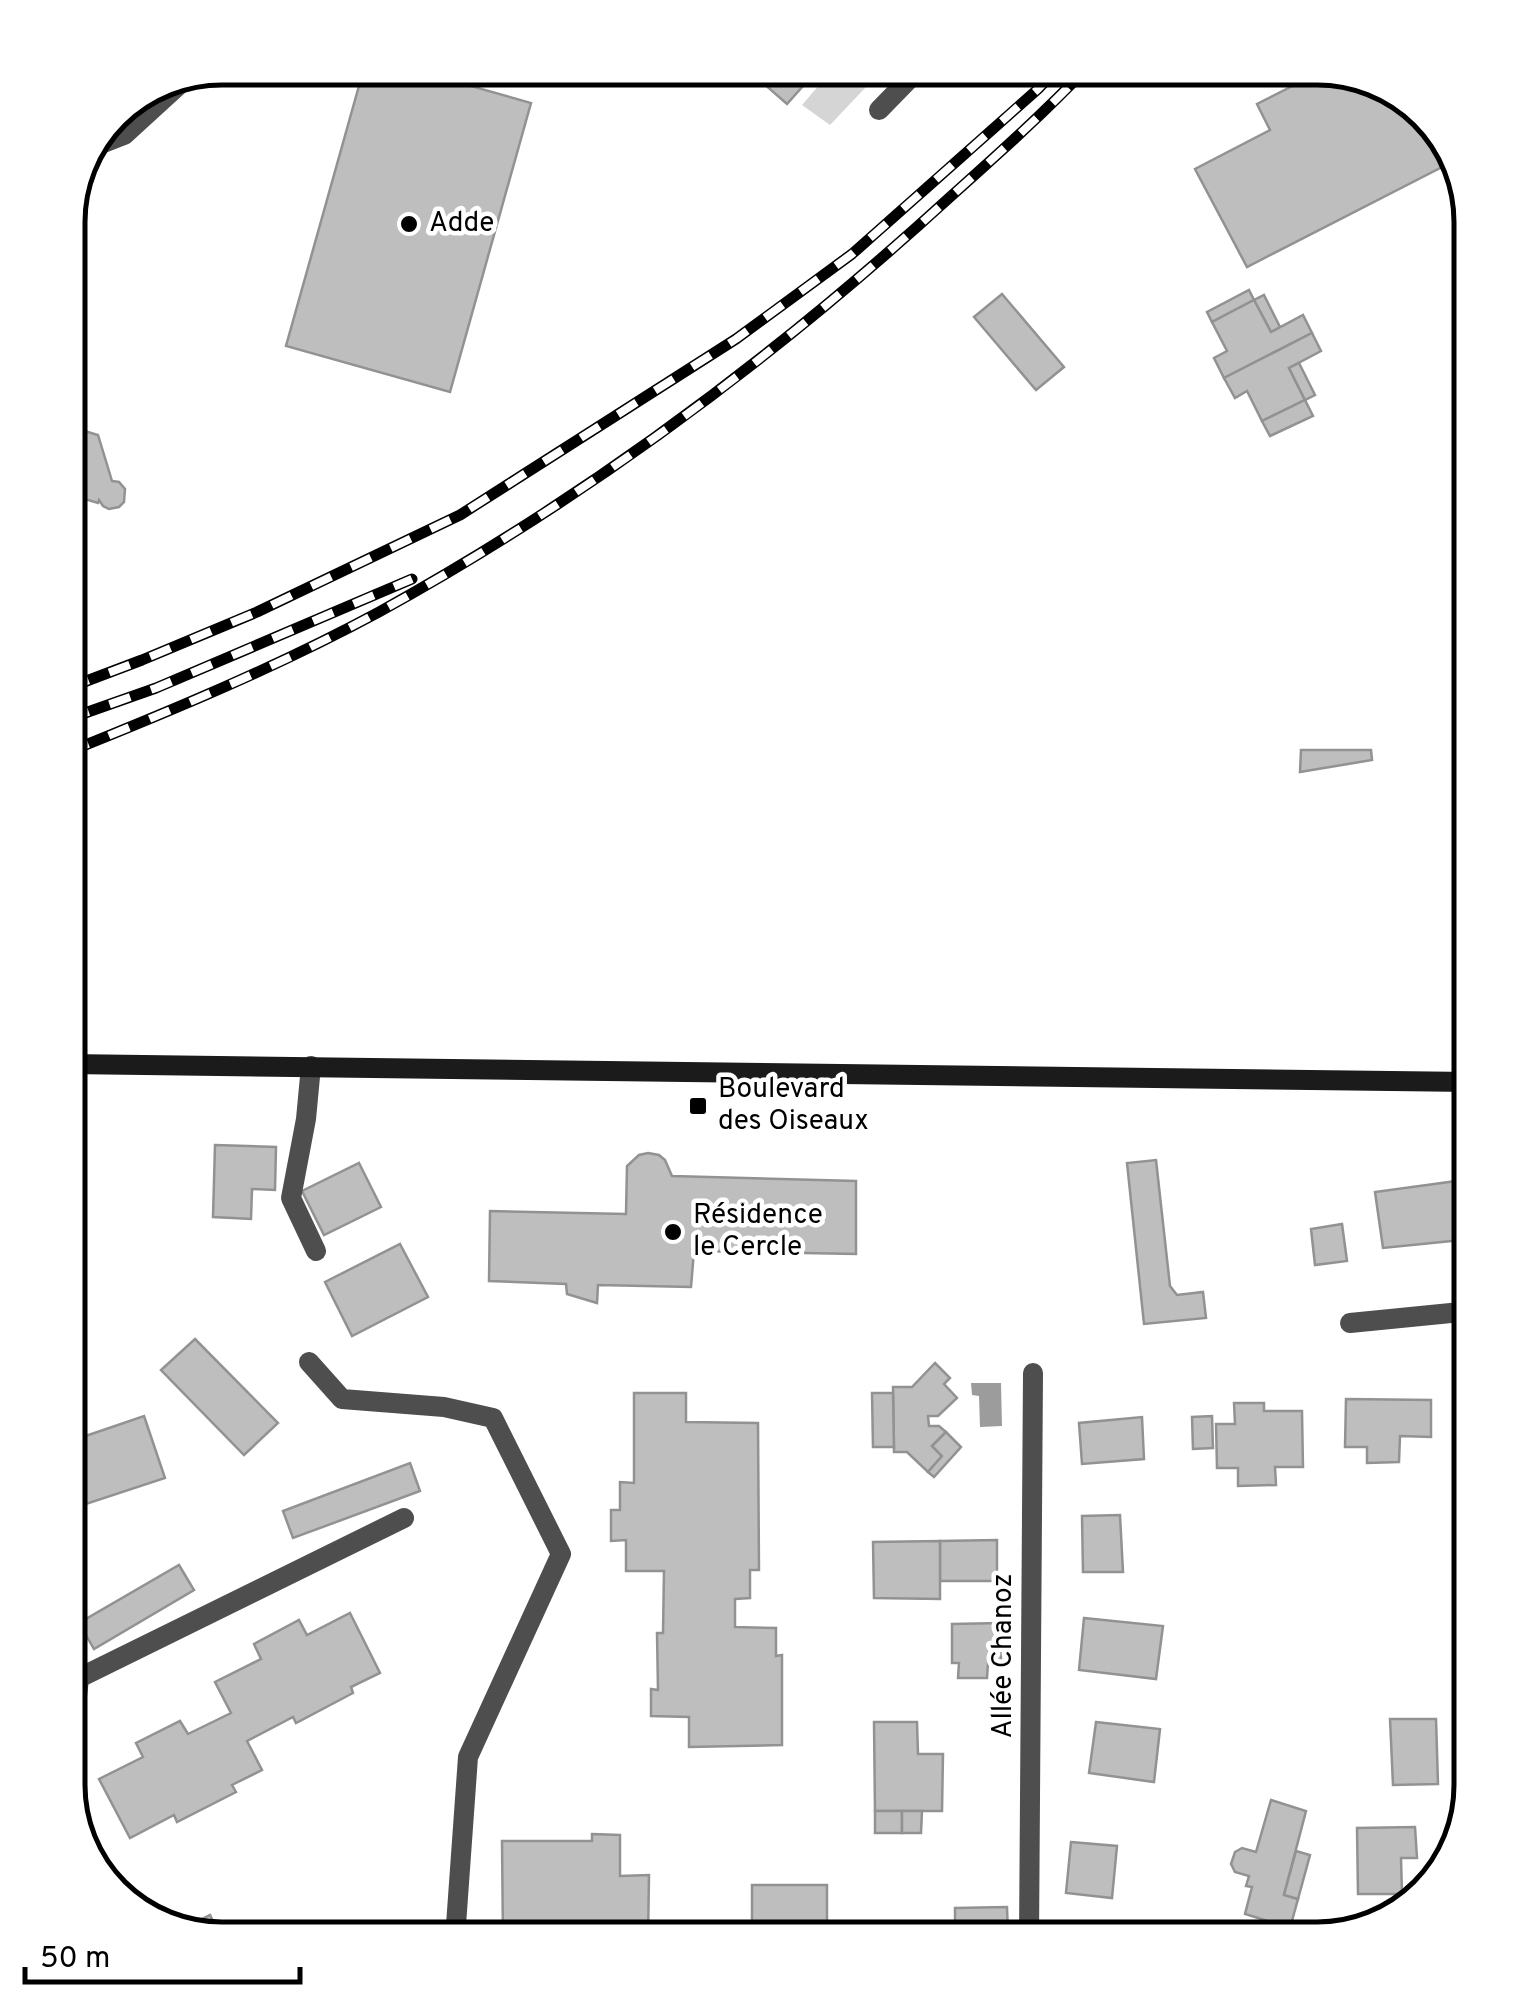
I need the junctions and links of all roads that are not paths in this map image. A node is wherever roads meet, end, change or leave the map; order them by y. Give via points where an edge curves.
1 (904, 85) edge
2 (165, 98) edge
3 (880, 110) dead end
4 (113, 140) edge
5 (85, 1064) edge
6 (311, 1066) junction
7 (1454, 1082) edge
8 (316, 1251) dead end
9 (1454, 1313) edge
10 (1350, 1322) dead end
11 (310, 1362) dead end
12 (1033, 1373) dead end
13 (404, 1518) dead end
14 (85, 1675) edge
15 (456, 1922) edge
16 (1029, 1922) edge

1 - 3 street
2 - 4 street
5 - 6 street
6 - 7 street
6 - 8 street via 292,1198
9 - 10 street
11 - 15 street via 342,1399 493,1418 561,1554 468,1757
12 - 16 street, Allée Chanoz
13 - 14 street

